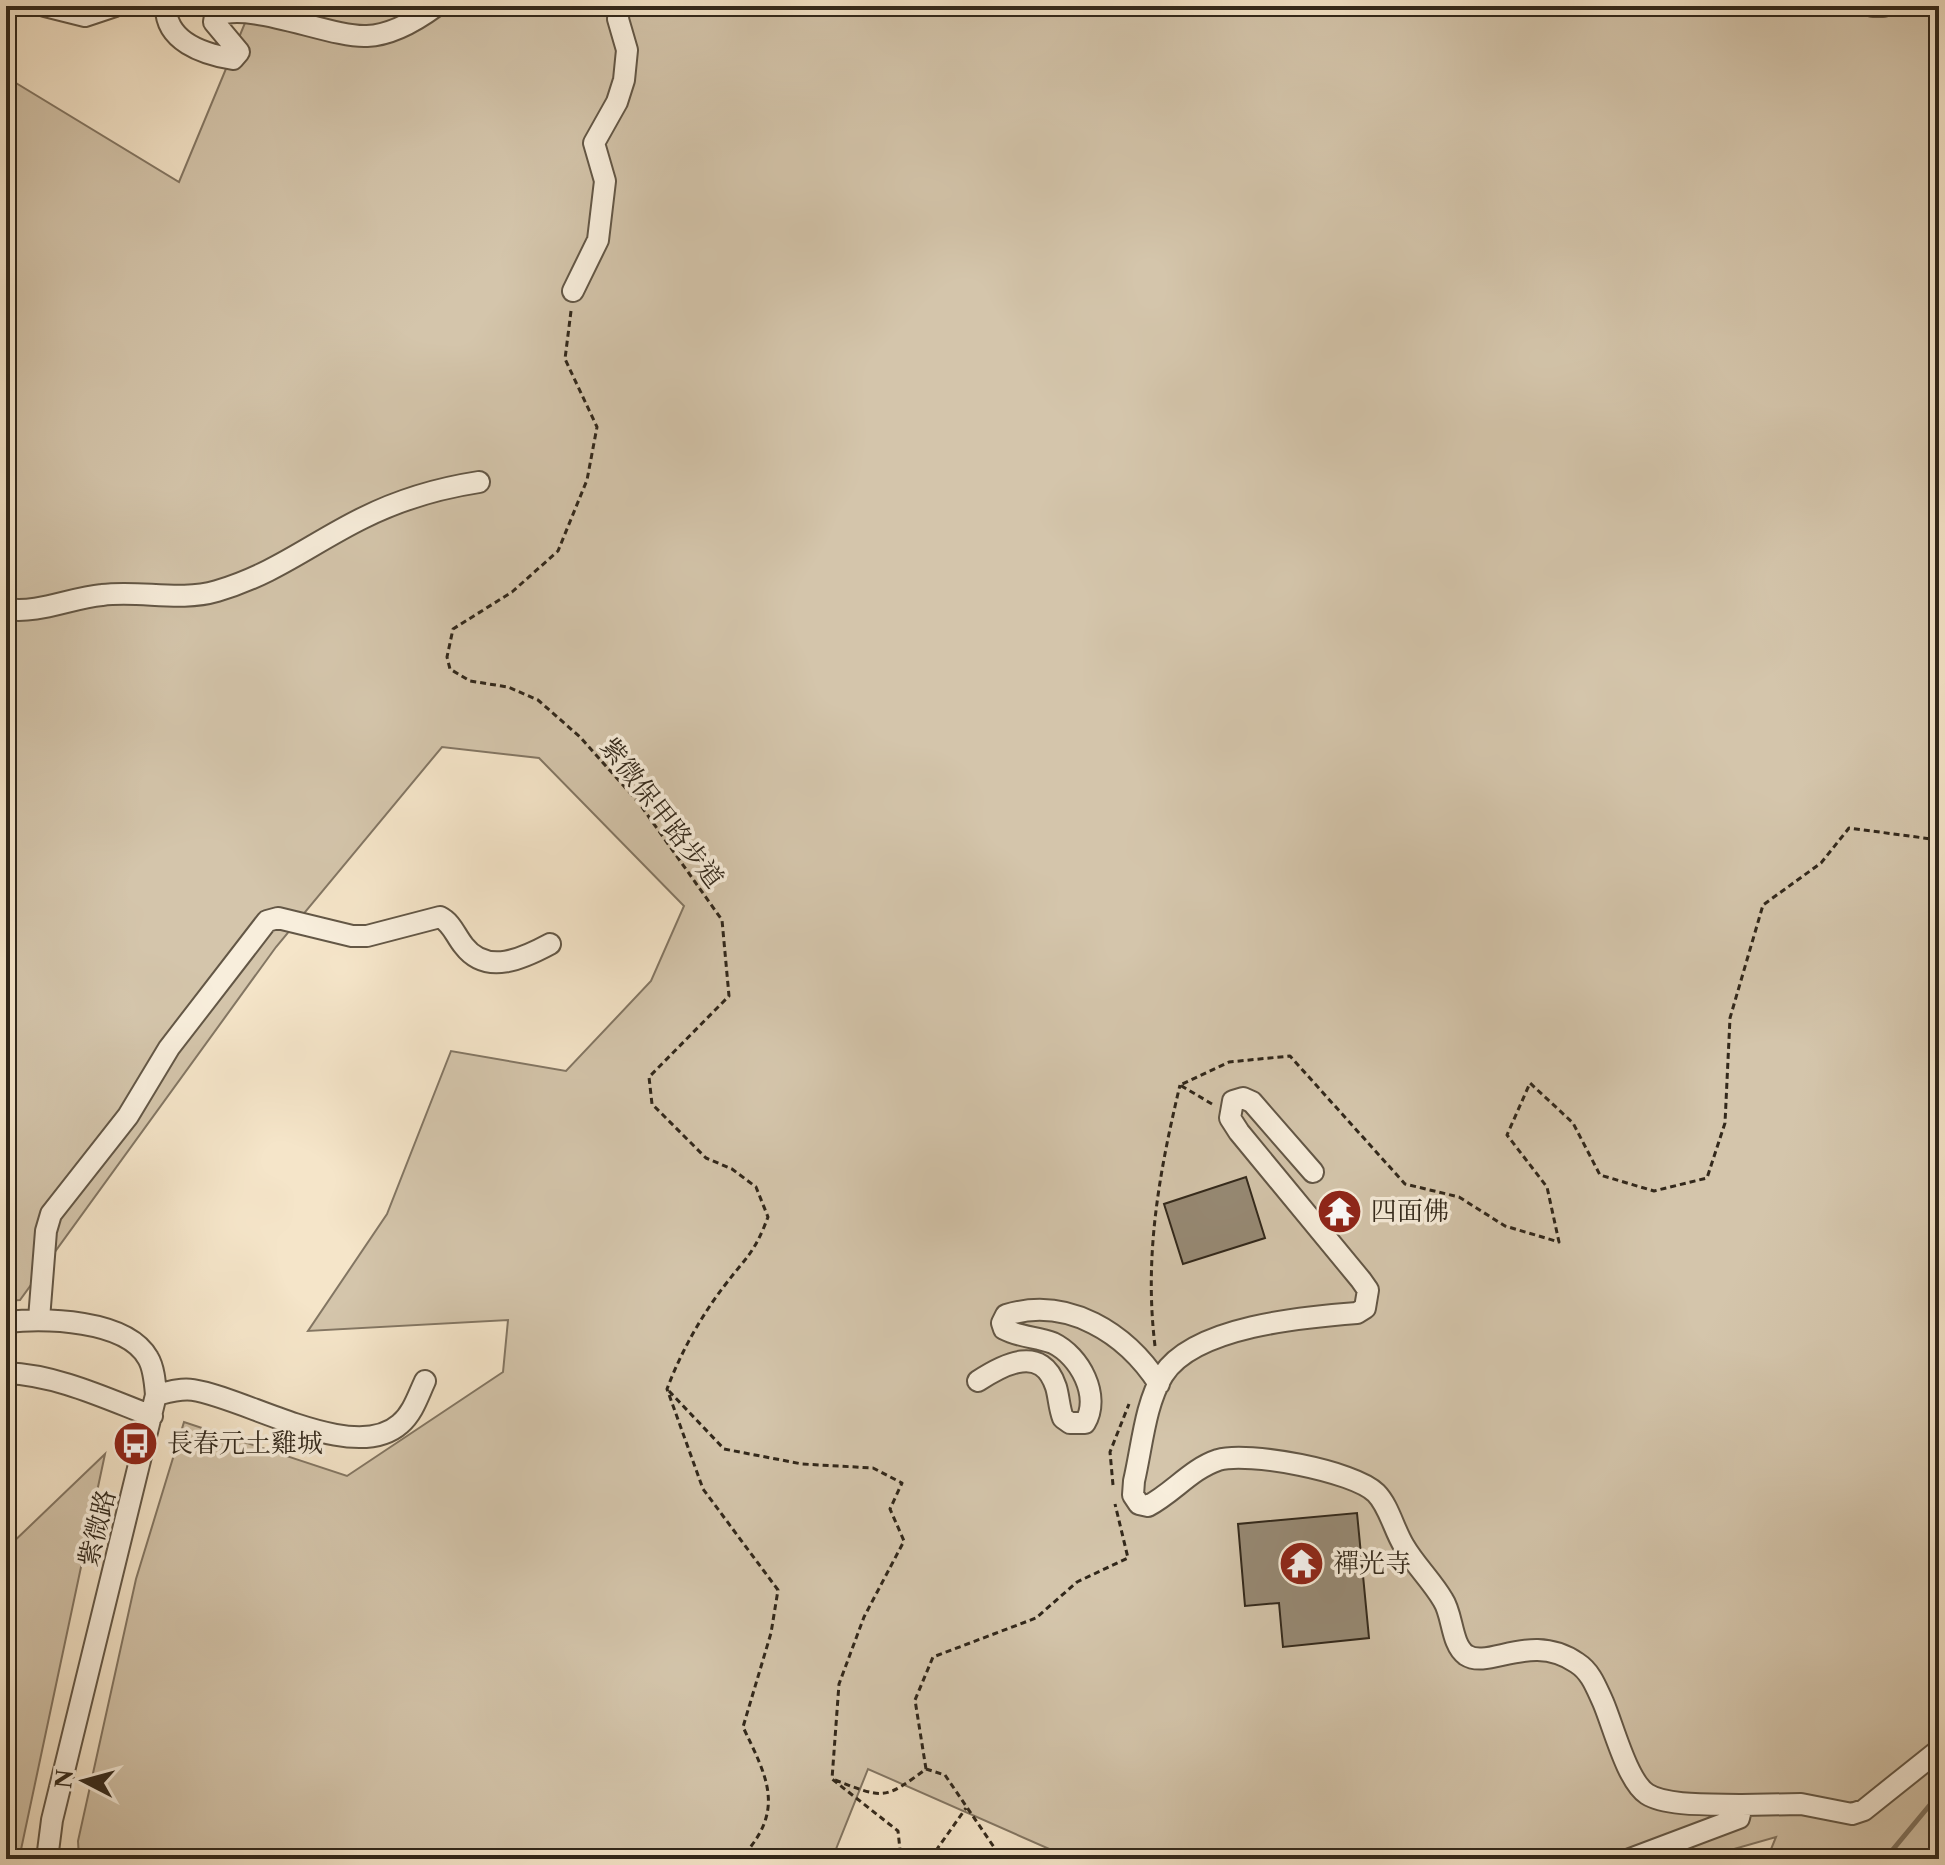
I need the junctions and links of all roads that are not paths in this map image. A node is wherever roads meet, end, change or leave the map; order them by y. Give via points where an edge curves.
1 (45, 6) edge
2 (115, 6) edge
3 (166, 6) edge
4 (436, 6) edge
5 (619, 6) edge
6 (1873, 6) edge
7 (1883, 6) edge
8 (573, 291) road end
9 (479, 482) dead end
10 (6, 609) edge
11 (550, 944) dead end
12 (1313, 1172) dead end
13 (39, 1319) junction
14 (6, 1322) edge
15 (6, 1373) edge
16 (1154, 1376) junction
17 (425, 1381) dead end
18 (978, 1381) dead end
19 (156, 1395) junction
20 (152, 1416) junction
21 (1939, 1750) edge
22 (1742, 1805) junction
23 (47, 1859) edge
24 (1630, 1859) edge

1 - 2 street via 85,16
3 - 4 street via 174,34 233,59 239,52 214,22 226,10 274,10 367,36 407,24
5 - 8 street via 627,50 624,80 594,143 605,181 598,240
6 - 7 street
9 - 10 street via 448,486 374,513 299,557 214,592 125,592
11 - 13 street via 522,960 490,962 466,949 440,917 367,936 278,918 267,921 51,1214
12 - 16 street via 1252,1102 1233,1101 1229,1114 1261,1164 1361,1280 1369,1300 1357,1313 1244,1328
13 - 14 street, 紫微路
13 - 19 street, 紫微路 via 87,1324 134,1344 148,1356
15 - 20 street via 56,1381
16 - 18 street via 1112,1332 1090,1320 1034,1310 1006,1315 1004,1329 1053,1344 1078,1365 1090,1393 1085,1423 1063,1418 1055,1385 1041,1364 1007,1363
16 - 22 street via 1134,1481 1139,1504 1148,1506 1199,1470 1235,1456 1291,1464 1364,1484 1381,1499 1404,1547 1443,1599 1458,1645 1467,1655 1556,1651 1592,1678 1629,1770 1648,1795 1662,1801
17 - 19 street via 401,1424 367,1437 314,1429 192,1390
19 - 20 street, 紫微路
20 - 23 street, 紫微路 via 52,1820
21 - 22 street via 1864,1810
22 - 24 street via 1739,1818

